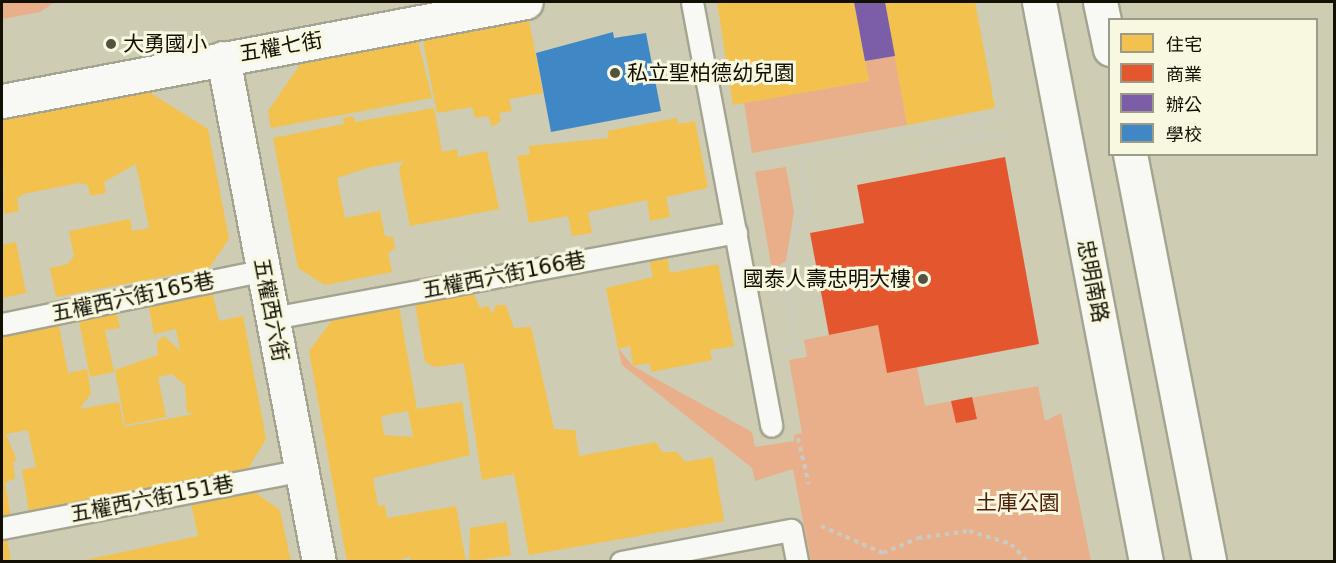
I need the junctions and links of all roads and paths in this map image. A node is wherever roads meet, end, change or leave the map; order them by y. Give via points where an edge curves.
1 (526, 2) edge
2 (692, 2) edge
3 (1039, 2) edge
4 (1100, 2) edge
5 (1108, 40) edge
6 (223, 58) junction
7 (2, 101) edge
8 (1001, 116) dead end
9 (978, 119) junction
10 (1005, 133) dead end
11 (982, 138) junction
12 (924, 149) dead end
13 (799, 153) junction
14 (1130, 156) edge
15 (753, 161) dead end
16 (736, 232) junction
17 (264, 270) junction
18 (273, 318) junction
19 (2, 324) edge
20 (787, 350) dead end
21 (771, 426) dead end
22 (797, 431) dead end
23 (302, 470) junction
24 (809, 484) dead end
25 (817, 526) dead end
26 (2, 528) edge
27 (882, 553) junction
28 (319, 561) edge
29 (621, 561) edge
30 (796, 561) edge
31 (882, 561) edge
32 (1028, 561) edge
33 (1146, 561) edge
34 (1209, 561) edge

1 - 6 street, 五權七街
2 - 16 lane
3 - 33 street, 忠明南路
4 - 5 street
6 - 7 street, 五權七街
6 - 17 street, 五權西六街
8 - 9 path
9 - 11 path
9 - 13 path
10 - 11 path
11 - 12 path
13 - 15 path
13 - 20 path via 809,210 797,228 784,276 797,347
14 - 34 street
16 - 18 lane, 五權西六街166巷
16 - 21 lane
17 - 18 street, 五權西六街
17 - 19 lane, 五權西六街165巷
18 - 23 street, 五權西六街
22 - 24 path
23 - 26 lane, 五權西六街151巷
23 - 28 street, 五權西六街
25 - 27 path
27 - 31 path
27 - 32 path via 918,538 969,531 1011,544
29 - 30 lane via 791,530

